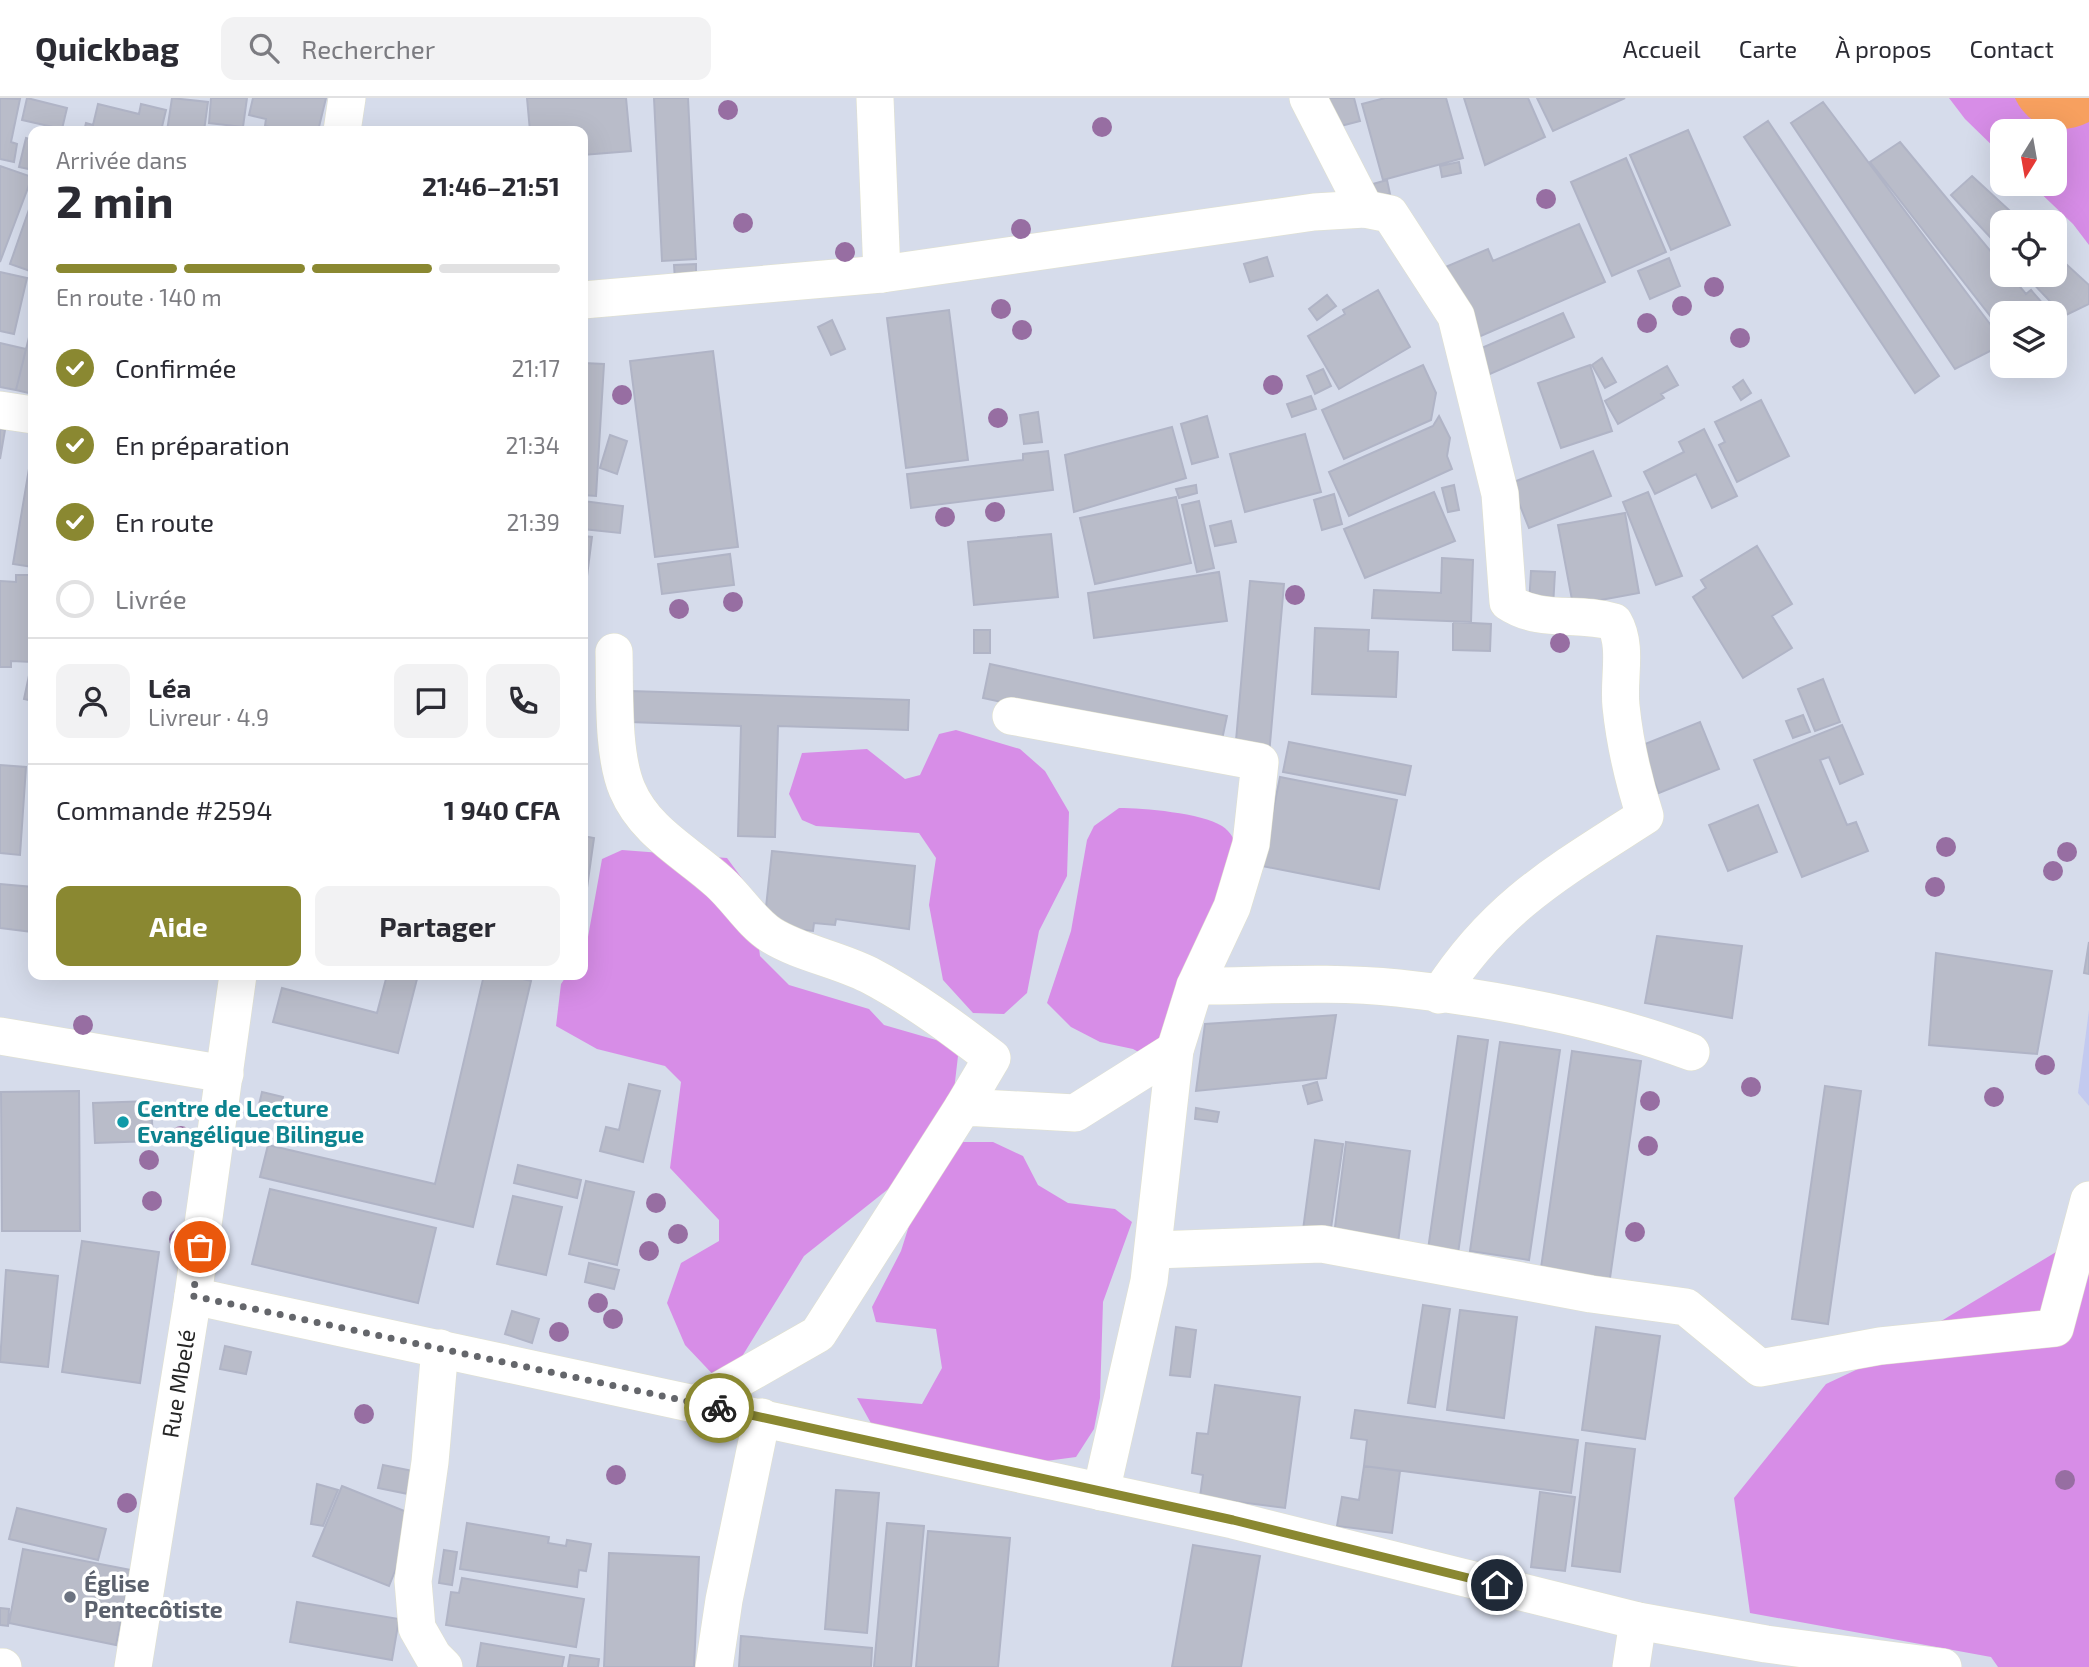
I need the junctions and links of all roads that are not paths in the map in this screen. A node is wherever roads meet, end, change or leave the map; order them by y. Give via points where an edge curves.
1 (347, 98) edge
2 (875, 98) edge
3 (1308, 98) edge
4 (343, 126) edge
5 (1365, 209) junction
6 (882, 274) junction
7 (588, 300) edge
8 (0, 410) edge
9 (28, 414) edge
10 (614, 652) dead end
11 (1011, 716) dead end
12 (237, 980) edge
13 (1195, 986) junction
14 (1439, 995) junction
15 (0, 1036) edge
16 (1174, 1050) junction
17 (1691, 1052) dead end
18 (225, 1074) junction
19 (963, 1107) junction
20 (2089, 1200) edge
21 (1154, 1251) junction
22 (193, 1296) junction
23 (440, 1348) junction
24 (697, 1403) junction
25 (762, 1418) junction
26 (1101, 1492) junction
27 (1638, 1621) junction
28 (133, 1667) edge
29 (444, 1667) edge
30 (714, 1667) edge
31 (1630, 1667) edge
32 (1943, 1667) edge

1 - 4 street
2 - 6 street
3 - 5 street
5 - 6 street via 1314,212
5 - 14 street via 1390,214 1455,316 1500,494 1508,602 1524,612 1555,618 1596,616 1614,622 1622,635 1620,703 1628,766 1645,816 1533,889 1494,923
6 - 7 street
8 - 9 street
10 - 19 street via 615,719 625,785 636,810 718,880 767,933 868,975 918,1003 992,1058
11 - 13 street via 1259,762 1251,844 1232,907
12 - 18 street, Rue Mbelé
13 - 14 street via 1328,985
13 - 16 street
14 - 17 street via 1535,1011 1654,1038
15 - 18 street
16 - 19 street via 1075,1113
16 - 21 street
18 - 22 street, Rue Mbelé
19 - 24 street via 818,1334
20 - 21 street via 2055,1328 1880,1346 1760,1368 1686,1307 1322,1244
21 - 26 street
22 - 23 street
22 - 28 street, Rue Mbelé
23 - 24 street
23 - 29 street via 430,1462 412,1581 416,1628
24 - 25 street
25 - 26 street
25 - 30 street
26 - 27 street via 1308,1538
27 - 31 street
27 - 32 street via 1766,1644

